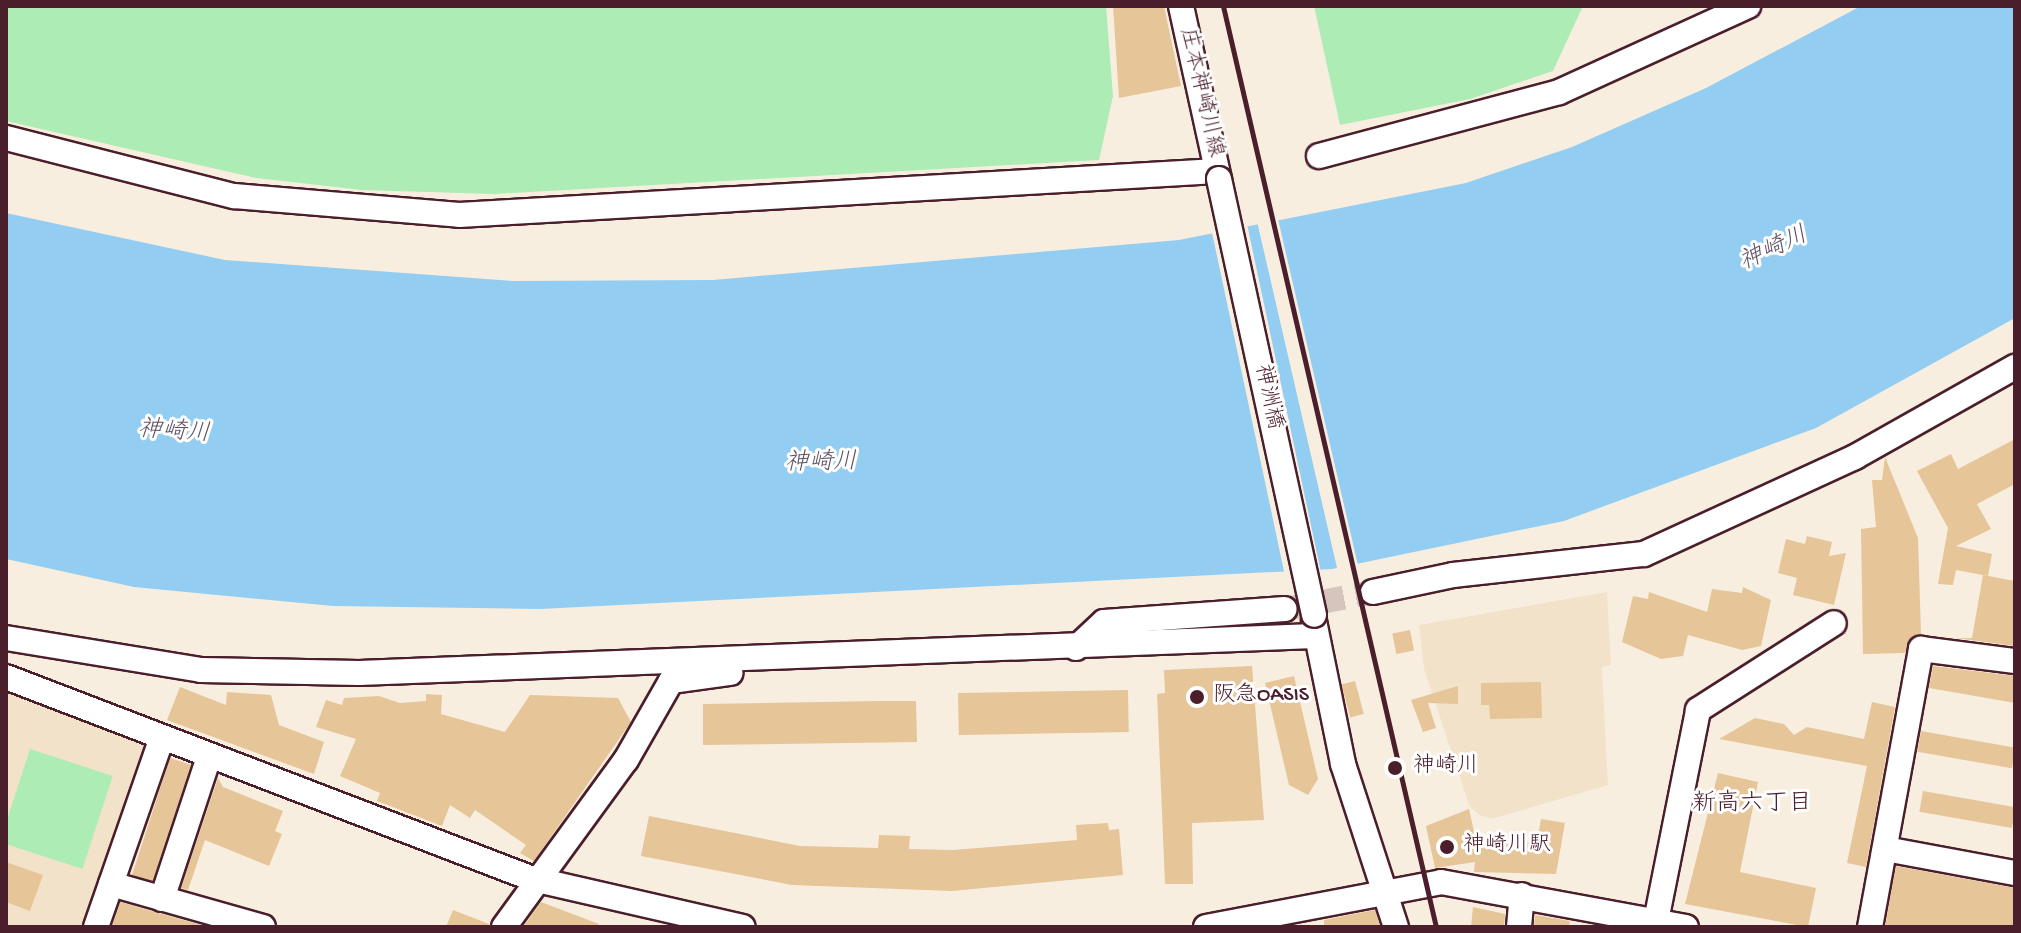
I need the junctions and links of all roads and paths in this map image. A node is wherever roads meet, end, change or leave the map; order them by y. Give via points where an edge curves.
1 (1181, 6) edge
2 (1748, 6) edge
3 (6, 138) edge
4 (1319, 156) dead end
5 (1218, 175) junction
6 (2015, 367) edge
7 (1373, 592) tunnel mouth
8 (1285, 609) tunnel mouth
9 (1834, 623) dead end
10 (1314, 626) junction
11 (6, 638) edge
12 (1076, 648) junction
13 (758, 657) junction
14 (2015, 661) edge
15 (6, 677) edge
16 (161, 740) junction
17 (209, 757) junction
18 (1885, 849) junction
19 (2015, 873) edge
20 (533, 879) junction
21 (111, 884) junction
22 (1387, 893) junction
23 (1522, 895) junction
24 (162, 899) junction
25 (1332, 915) edge
26 (1569, 916) edge
27 (1656, 921) junction
28 (1215, 926) edge
29 (96, 927) edge
30 (263, 927) edge
31 (504, 927) edge
32 (743, 927) edge
33 (1396, 927) edge
34 (1519, 927) edge
35 (1686, 927) edge
36 (1870, 927) edge

1 - 5 street, 庄本神崎川線
2 - 4 street via 1559,92
3 - 5 street via 234,196 459,215
5 - 10 street, 神洲橋, bridge
6 - 7 street via 1855,457 1644,554 1453,575
8 - 12 street via 1104,622
9 - 27 street via 1698,710
10 - 12 street
10 - 22 street, 神洲橋 via 1343,764
11 - 13 street via 201,670 293,673
12 - 13 street
13 - 20 street via 736,672 671,681 626,760
14 - 18 street via 1921,649
15 - 16 street
16 - 17 street
16 - 21 street
17 - 20 street
17 - 24 street
18 - 19 street
18 - 36 street
20 - 31 street
20 - 32 street
21 - 24 street
21 - 29 street
22 - 23 street via 1441,882
22 - 25 street
22 - 33 street, 神洲橋
23 - 26 street
23 - 34 street
24 - 30 street
25 - 28 street
26 - 27 street
27 - 35 street

